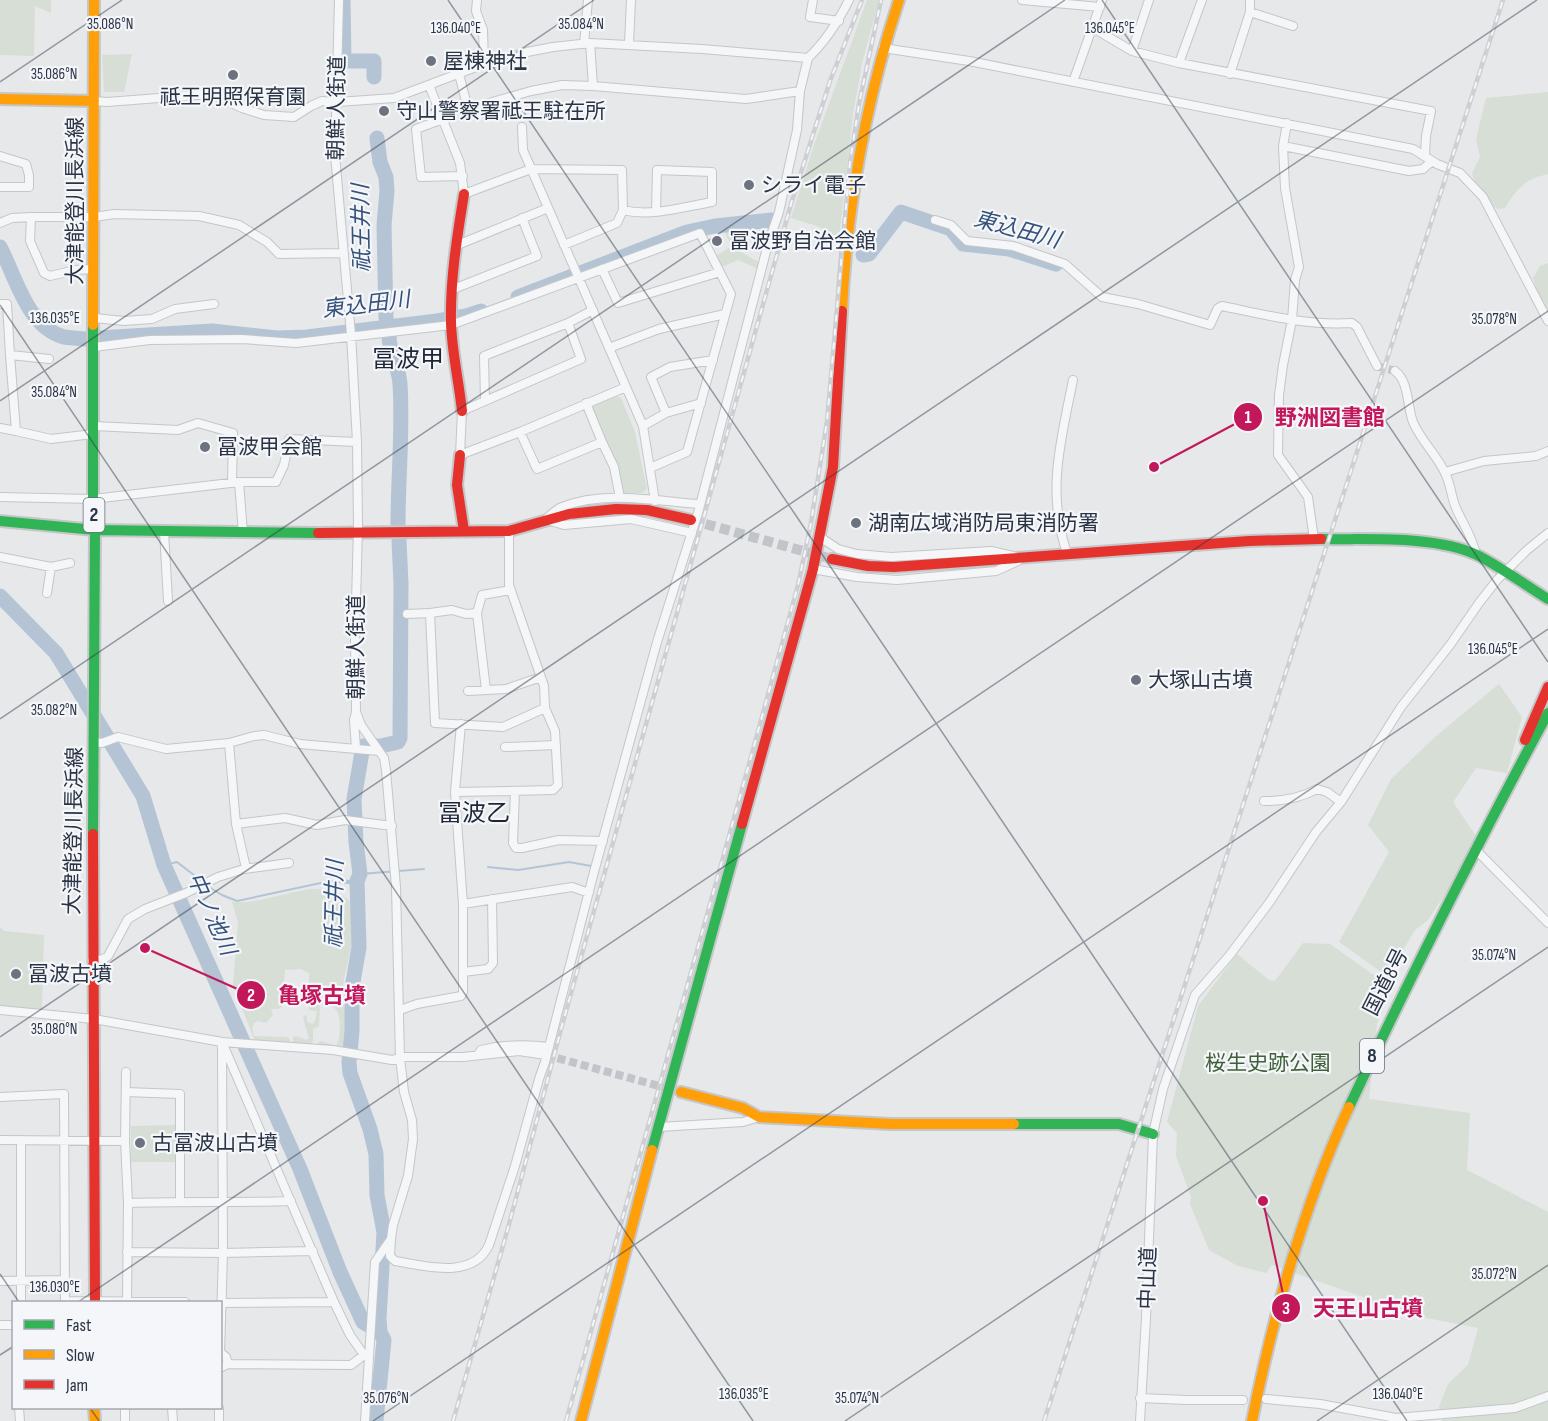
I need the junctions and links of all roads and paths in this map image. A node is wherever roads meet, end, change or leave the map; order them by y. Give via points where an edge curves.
1 (94, 0) edge
2 (339, 0) edge
3 (477, 0) edge
4 (588, 0) edge
5 (631, 0) edge
6 (813, 0) edge
7 (849, 0) edge
8 (899, 0) edge
9 (1022, 0) edge
10 (1149, 0) edge
11 (1202, 0) edge
12 (1250, 0) edge
13 (1052, 2) edge
14 (1101, 4) edge
15 (1250, 12) junction
16 (839, 21) junction
17 (1293, 26) dead end
18 (1093, 28) junction
19 (587, 43) junction
20 (628, 44) junction
21 (883, 48) junction
22 (1132, 51) junction
23 (808, 58) junction
24 (1179, 63) junction
25 (484, 64) junction
26 (459, 74) junction
27 (1230, 74) junction
28 (1072, 82) junction
29 (429, 86) junction
30 (593, 86) junction
31 (800, 91) junction
32 (0, 99) edge
33 (94, 101) junction
34 (338, 102) junction
35 (442, 119) junction
36 (1287, 123) junction
37 (522, 127) dead end
38 (1283, 146) junction
39 (0, 156) edge
40 (1429, 158) junction
41 (531, 169) junction
42 (463, 176) junction
43 (0, 187) edge
44 (464, 194) junction
45 (548, 208) junction
46 (623, 210) junction
47 (656, 212) junction
48 (31, 217) junction
49 (94, 217) junction
50 (522, 218) junction
51 (935, 220) dead end
52 (0, 223) edge
53 (564, 245) junction
54 (455, 246) junction
55 (343, 253) junction
56 (94, 269) junction
57 (602, 269) junction
58 (720, 272) junction
59 (578, 277) junction
60 (452, 290) junction
61 (0, 304) edge
62 (214, 304) dead end
63 (592, 310) junction
64 (725, 314) junction
65 (1292, 320) junction
66 (1548, 321) edge
67 (94, 323) junction
68 (567, 323) junction
69 (451, 325) junction
70 (351, 332) junction
71 (94, 346) junction
72 (609, 348) junction
73 (10, 355) junction
74 (50, 359) dead end
75 (713, 360) junction
76 (1377, 366) dead end
77 (1395, 370) dead end
78 (1073, 380) dead end
79 (626, 387) junction
80 (484, 401) junction
81 (586, 403) junction
82 (701, 403) junction
83 (462, 411) junction
84 (666, 413) junction
85 (643, 426) junction
86 (0, 428) edge
87 (94, 430) junction
88 (16, 431) junction
89 (520, 432) junction
90 (357, 442) junction
91 (602, 442) junction
92 (1548, 451) edge
93 (460, 454) junction
94 (650, 468) junction
95 (1445, 472) junction
96 (236, 483) junction
97 (0, 497) edge
98 (620, 498) junction
99 (93, 499) junction
100 (655, 501) junction
101 (699, 504) junction
102 (545, 519) junction
103 (691, 520) tunnel mouth
104 (0, 521) edge
105 (95, 530) junction
106 (164, 531) junction
107 (464, 531) junction
108 (509, 531) junction
109 (243, 533) junction
110 (357, 533) junction
111 (692, 533) junction
112 (1548, 533) edge
113 (820, 537) junction
114 (1314, 539) junction
115 (1067, 552) junction
116 (1476, 555) junction
117 (0, 557) edge
118 (1024, 558) junction
119 (832, 560) tunnel mouth
120 (70, 563) dead end
121 (51, 567) junction
122 (813, 569) junction
123 (1504, 573) junction
124 (511, 590) junction
125 (47, 593) dead end
126 (1548, 599) edge
127 (168, 601) dead end
128 (430, 613) junction
129 (477, 613) junction
130 (407, 614) dead end
131 (541, 677) junction
132 (1548, 687) edge
133 (486, 690) junction
134 (468, 691) dead end
135 (545, 708) junction
136 (356, 712) junction
137 (1548, 713) edge
138 (461, 724) junction
139 (1548, 730) edge
140 (97, 740) junction
141 (229, 743) junction
142 (556, 745) junction
143 (377, 747) junction
144 (505, 747) dead end
145 (360, 750) junction
146 (1520, 766) junction
147 (515, 791) junction
148 (455, 792) junction
149 (1264, 801) dead end
150 (1341, 802) junction
151 (236, 824) junction
152 (392, 826) junction
153 (603, 841) junction
154 (1476, 850) junction
155 (289, 863) dead end
156 (246, 868) junction
157 (590, 893) junction
158 (492, 900) junction
159 (463, 904) junction
160 (1548, 923) edge
161 (92, 961) junction
162 (463, 972) junction
163 (0, 1010) edge
164 (400, 1010) junction
165 (94, 1019) junction
166 (226, 1042) junction
167 (547, 1051) junction
168 (400, 1058) junction
169 (126, 1072) dead end
170 (126, 1092) junction
171 (681, 1092) tunnel mouth
172 (0, 1097) edge
173 (759, 1117) junction
174 (659, 1127) junction
175 (1153, 1134) junction
176 (0, 1140) edge
177 (21, 1140) junction
178 (65, 1140) junction
179 (94, 1141) junction
180 (125, 1141) junction
181 (180, 1201) junction
182 (291, 1201) junction
183 (128, 1203) junction
184 (222, 1203) junction
185 (389, 1241) junction
186 (313, 1251) junction
187 (127, 1252) junction
188 (223, 1253) junction
189 (66, 1280) junction
190 (0, 1281) edge
191 (21, 1281) junction
192 (21, 1301) edge
193 (94, 1301) edge
194 (127, 1301) edge
195 (221, 1301) edge
196 (334, 1302) junction
197 (222, 1303) edge
198 (368, 1356) junction
199 (224, 1366) edge
200 (1548, 1396) edge
201 (1140, 1398) junction
202 (1266, 1399) dead end
203 (1242, 1400) dead end
204 (365, 1421) edge
205 (581, 1421) edge
206 (1140, 1421) edge
207 (1252, 1421) edge

1 - 33 main road, 大津能登川長浜線 / 2
2 - 34 street, 朝鮮人街道
3 - 25 street
4 - 19 street
5 - 20 street
6 - 16 street via 810,17
7 - 16 street
8 - 21 main road
9 - 13 street
10 - 22 street
11 - 24 street
12 - 15 street
13 - 14 street
14 - 18 street
15 - 17 street
15 - 27 street
16 - 23 street
18 - 22 street
18 - 28 street
19 - 20 street
19 - 25 street via 553,46
19 - 30 street
20 - 23 street
21 - 28 street via 969,60
21 - 113 main road via 857,165 844,268 833,467
22 - 24 street
23 - 31 street
24 - 27 street
25 - 26 street
26 - 29 street
26 - 30 street via 468,109 541,89
27 - 40 street via 1431,111 1426,136
28 - 36 street
29 - 34 street via 394,98
29 - 35 street
30 - 31 street via 746,99
31 - 101 street via 797,130 779,212
32 - 33 main road
33 - 34 street via 211,94 242,108 279,117 294,117 322,101
33 - 49 main road, 大津能登川長浜線 / 2
34 - 55 street, 朝鮮人街道 via 335,155
35 - 42 street
35 - 42 street via 416,129 421,177
36 - 38 street
36 - 40 street via 1413,150
37 - 41 street via 523,150
38 - 40 street via 1409,171 1423,169
38 - 65 street via 1285,188 1299,267
39 - 43 street via 26,164 29,175 29,187
40 - 66 street via 1460,173 1483,196
41 - 44 street
41 - 45 street
41 - 46 street via 622,170
42 - 44 street
44 - 54 main road
45 - 50 street
45 - 53 street
46 - 47 street
46 - 53 street via 617,223
47 - 47 street via 712,202 712,172 657,170
48 - 49 street
48 - 52 street
48 - 56 street via 30,241 44,273 50,276
49 - 55 street via 199,216 239,225 279,254
49 - 56 main road, 大津能登川長浜線 / 2
50 - 54 street
50 - 60 street via 537,256
51 - 65 street via 951,225 967,241 1013,246 1065,264 1102,297 1210,325 1222,306
53 - 59 street
54 - 60 main road
55 - 70 street, 朝鮮人街道
56 - 67 main road, 大津能登川長浜線 / 2
57 - 58 street via 618,303
57 - 58 street via 700,233
57 - 59 street
58 - 64 street via 731,294
59 - 63 street
59 - 69 street
60 - 69 main road
61 - 73 street via 6,304
62 - 67 street via 175,309 152,319
63 - 68 street
63 - 72 street
64 - 72 street via 659,328
64 - 75 street
65 - 76 street via 1328,325 1352,322
65 - 114 street via 1279,395 1278,455 1308,497
67 - 71 main road, 大津能登川長浜線 / 2
68 - 80 street via 484,356
68 - 80 street via 581,360
69 - 70 street
69 - 83 main road
70 - 71 street via 296,343 150,340
70 - 90 street, 朝鮮人街道
71 - 87 main road, 大津能登川長浜線 / 2
72 - 79 street
73 - 74 street
73 - 88 street
75 - 82 street
75 - 84 street via 670,367 651,377
77 - 95 street via 1403,381 1413,421
78 - 115 street via 1060,439 1055,487 1060,532
79 - 81 street
79 - 85 street
80 - 83 street
81 - 89 street
81 - 91 street
82 - 84 street
82 - 94 street via 687,452
83 - 93 street
84 - 85 street
85 - 94 street
86 - 88 street
87 - 88 street via 51,439
87 - 96 street via 178,430 198,423 233,433
87 - 99 main road, 大津能登川長浜線 / 2
89 - 91 street via 537,469
89 - 93 street
90 - 96 street via 289,439 276,482
90 - 110 street, 朝鮮人街道
91 - 98 street via 614,467
92 - 95 street
93 - 107 main road via 457,485
94 - 100 street
95 - 116 street
96 - 99 street
96 - 109 street
97 - 99 street
98 - 100 street
98 - 102 street via 585,500 560,507
99 - 105 main road, 大津能登川長浜線 / 2
100 - 101 street
101 - 111 street
102 - 103 main road via 630,509
102 - 108 main road
102 - 111 street via 564,525 631,519
104 - 105 main road
105 - 106 main road
105 - 140 main road, 大津能登川長浜線 / 2
106 - 109 main road
106 - 127 street
107 - 108 main road
107 - 110 main road
108 - 124 street
109 - 110 main road
110 - 136 street, 朝鮮人街道
111 - 153 street via 657,642
112 - 123 street
113 - 118 street via 837,549 857,554 891,557 991,551
113 - 122 main road
114 - 115 main road
114 - 116 main road via 1421,542
115 - 118 main road
116 - 123 main road
117 - 121 street
118 - 119 main road via 894,567
118 - 122 street via 996,571 897,579 857,578
120 - 121 street
121 - 125 street
122 - 174 main road
123 - 126 main road
123 - 150 street, 中山道 via 1401,707
124 - 129 street via 482,595
124 - 131 street
128 - 129 street
128 - 130 street
128 - 138 street via 435,723
129 - 133 street
131 - 133 street via 506,690
131 - 135 street
132 - 146 main road via 1524,742
133 - 134 street
135 - 138 street via 503,727
135 - 142 street via 555,731
136 - 143 street, 朝鮮人街道
136 - 145 street
137 - 146 main road, 国道8号 / 8
138 - 148 street
139 - 146 main road
140 - 141 street via 118,737 166,749
140 - 161 main road, 大津能登川長浜線 / 2
141 - 145 street via 264,735 300,744
141 - 151 street
142 - 144 street
142 - 147 street via 558,785 553,790
143 - 145 street
143 - 152 street, 朝鮮人街道 via 384,758
146 - 154 main road, 国道8号 / 8
147 - 148 street
147 - 153 street via 516,848 559,840
148 - 159 street
149 - 150 street via 1304,796 1317,789
150 - 175 street, 中山道 via 1229,956 1195,995
151 - 152 street via 285,818 318,825 345,820
151 - 156 street
152 - 164 street, 朝鮮人街道
153 - 157 street
154 - 160 street
154 - 207 main road, 国道8号 / 8 via 1396,1006 1337,1134 1292,1259
155 - 156 street
156 - 161 street via 128,919 108,956
157 - 158 street via 572,887
157 - 167 street
158 - 159 street
158 - 162 street via 493,963 488,969
159 - 162 street
161 - 165 main road, 大津能登川長浜線 / 2
162 - 164 street via 461,996
163 - 165 street
164 - 168 street, 朝鮮人街道
165 - 166 street
165 - 179 main road, 大津能登川長浜線 / 2
166 - 168 street
166 - 182 street
166 - 184 street
167 - 168 street via 527,1044 502,1045 481,1050 476,1056
167 - 185 street via 515,1166 484,1256 476,1262 447,1269 431,1268 395,1261 390,1256
168 - 185 street, 朝鮮人街道 via 413,1139 410,1168
169 - 170 street
170 - 180 street
170 - 181 street via 180,1094
171 - 173 main road via 743,1108
172 - 178 street via 64,1094
173 - 174 street via 743,1122
173 - 175 main road via 875,1124 1119,1124
174 - 205 main road
175 - 201 street, 中山道
176 - 177 street
177 - 178 street
177 - 191 street
178 - 179 street
178 - 189 street
179 - 180 street
179 - 193 main road, 大津能登川長浜線 / 2
180 - 183 street
181 - 183 street
181 - 184 street
182 - 184 street
182 - 186 street
183 - 187 street
184 - 188 street
185 - 198 street, 朝鮮人街道 via 375,1262
186 - 188 street
186 - 196 street
187 - 188 street
187 - 194 street
188 - 195 street
189 - 191 street
189 - 193 street via 65,1301
190 - 191 street
191 - 192 street
196 - 197 street
196 - 198 street via 350,1335
198 - 199 street via 351,1365
198 - 204 street, 朝鮮人街道
200 - 202 street via 1515,1408 1396,1418
201 - 203 street
201 - 206 street, 中山道

